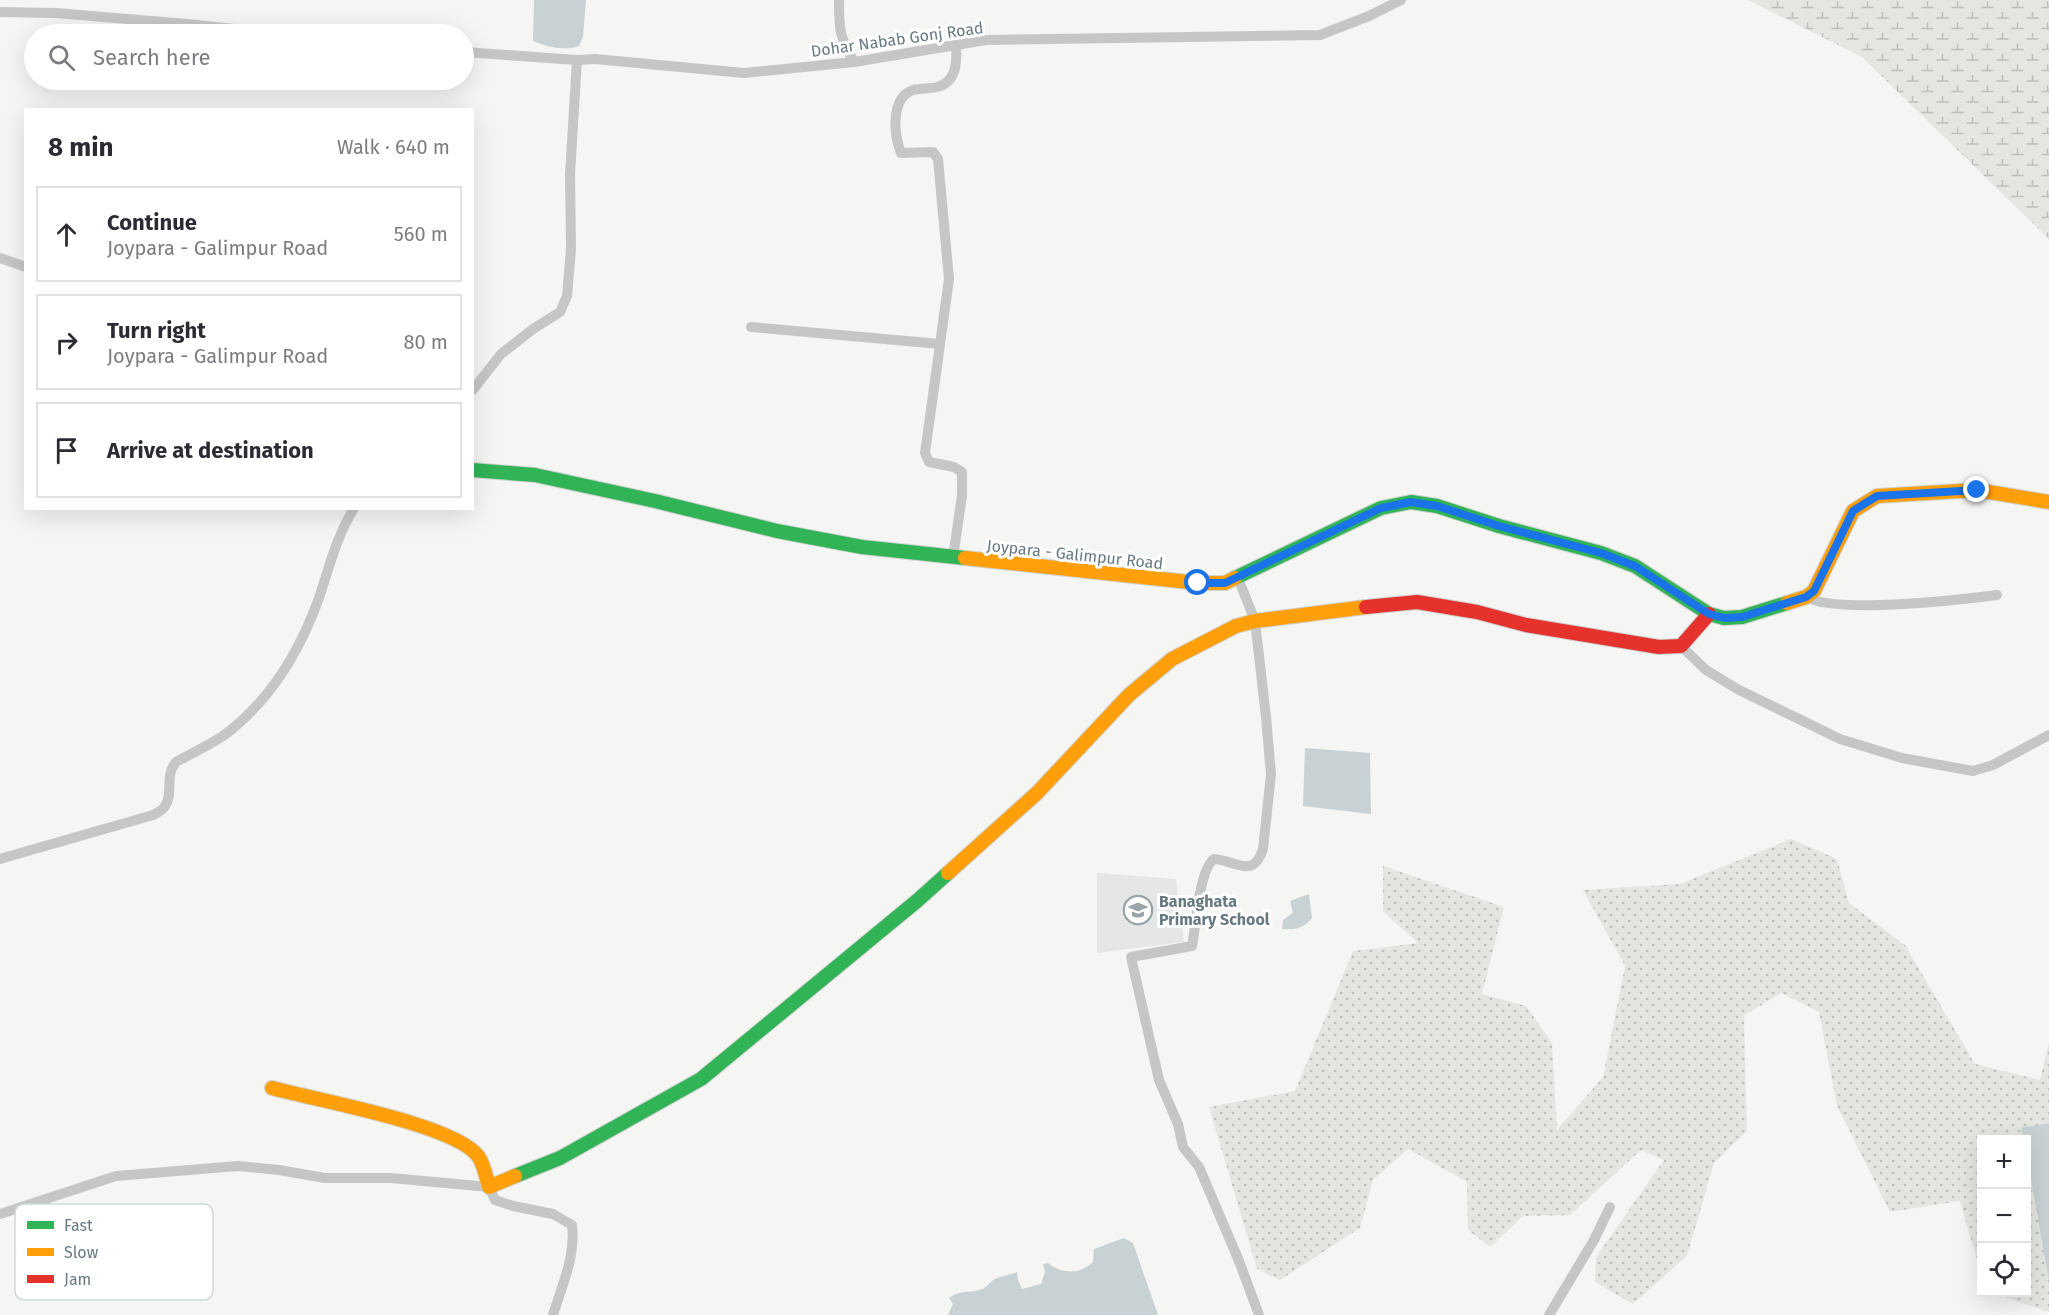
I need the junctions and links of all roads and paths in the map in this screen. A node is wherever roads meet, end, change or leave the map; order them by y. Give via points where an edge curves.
1 (839, 0) edge
2 (1401, 0) edge
3 (0, 12) edge
4 (187, 24) edge
5 (956, 45) junction
6 (474, 53) edge
7 (577, 60) junction
8 (854, 62) junction
9 (0, 258) edge
10 (24, 266) edge
11 (751, 327) dead end
12 (940, 344) junction
13 (474, 388) edge
14 (474, 470) edge
15 (2049, 502) edge
16 (353, 510) edge
17 (953, 558) junction
18 (1238, 578) junction
19 (1997, 595) dead end
20 (1806, 597) junction
21 (1709, 614) junction
22 (1255, 621) junction
23 (1681, 646) junction
24 (2049, 735) edge
25 (0, 859) edge
26 (272, 1088) dead end
27 (489, 1187) junction
28 (33, 1204) edge
29 (1610, 1208) dead end
30 (15, 1210) edge
31 (0, 1215) edge
32 (553, 1315) edge
33 (1259, 1315) edge
34 (1549, 1315) edge

1 - 8 street via 842,42
2 - 5 street, Dohar Nabab Gonj Road via 1320,35 986,40
3 - 4 street
5 - 8 street, Dohar Nabab Gonj Road
5 - 12 street via 956,70 950,80 939,87 911,91 900,100 896,114 901,153 933,152 938,159 948,279
6 - 7 street, Dohar Nabab Gonj Road
7 - 8 street, Dohar Nabab Gonj Road via 744,73
7 - 13 street via 567,296 560,312 501,354
9 - 10 street
11 - 12 street
12 - 17 street via 925,453 929,462 962,472
14 - 17 street, Joypara - Galimpur Road via 535,475 777,531
15 - 20 street via 1977,490 1877,496 1853,511 1814,591
16 - 25 street via 341,530 300,644 272,689 231,730 170,768 165,807 153,815
17 - 18 street, Joypara - Galimpur Road via 1198,583 1225,583
18 - 21 street, Joypara - Galimpur Road via 1381,508 1411,502 1601,553 1635,566
18 - 22 street
19 - 20 street via 1868,605 1821,603
20 - 21 street, Joypara - Galimpur Road via 1742,617
21 - 23 street
22 - 23 street via 1417,602 1589,636 1659,647
22 - 27 street via 1236,626 1172,659 1129,695 1037,793 918,900 701,1079 560,1158
22 - 33 street via 1271,774 1260,860 1243,867 1214,859 1209,862 1192,946 1131,957 1159,1080 1184,1147 1199,1167
23 - 24 street via 1706,670 1738,690 1840,739 1902,758 1973,771 1994,765
26 - 27 street via 441,1133 478,1156
27 - 28 street via 325,1178 238,1166 116,1176
27 - 32 street via 495,1200 553,1214 572,1225 571,1257
29 - 34 street
30 - 31 street

